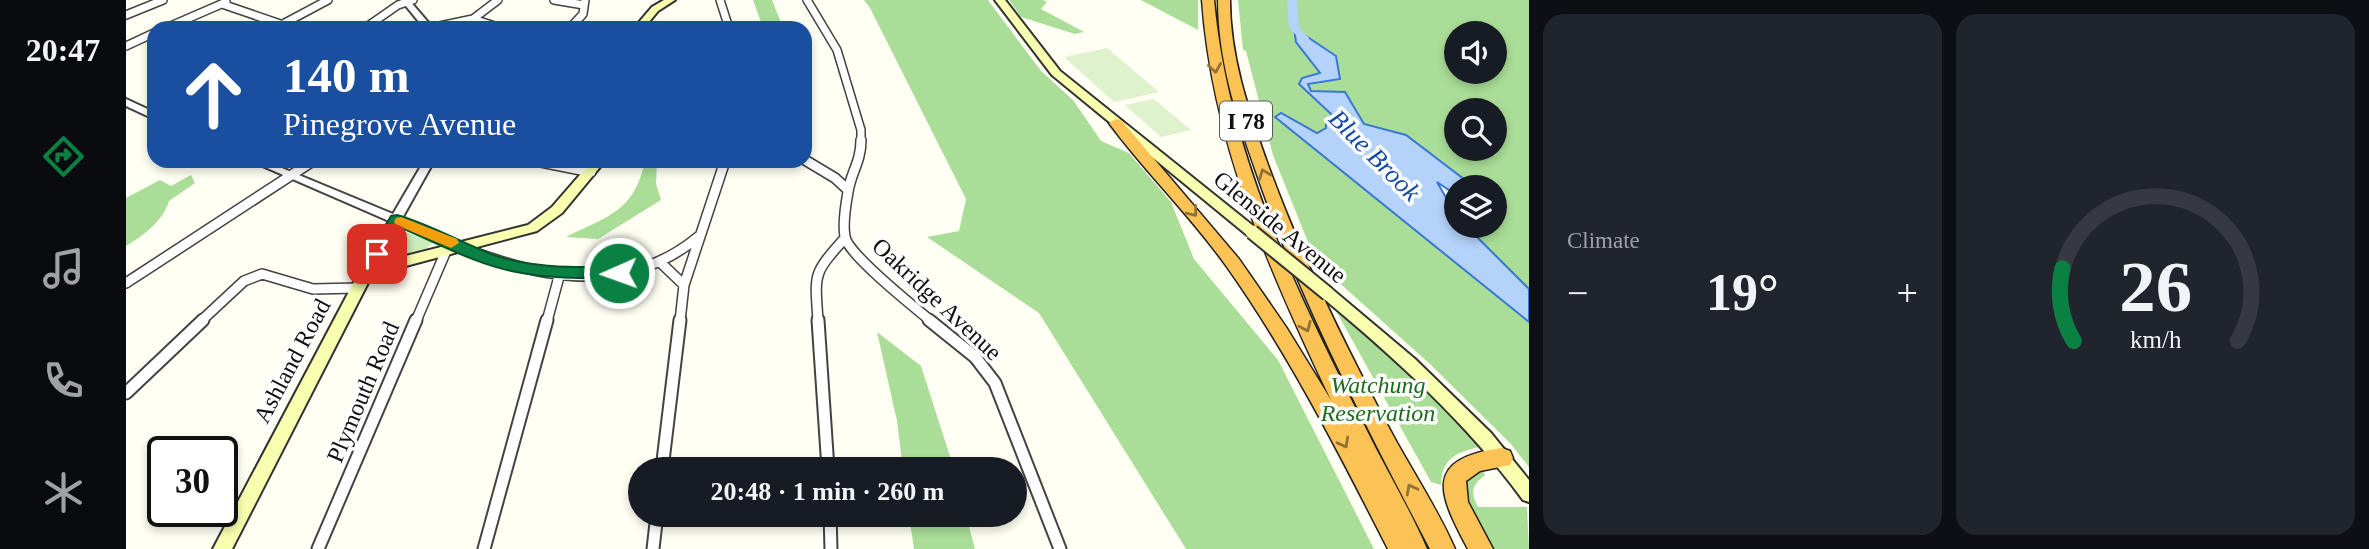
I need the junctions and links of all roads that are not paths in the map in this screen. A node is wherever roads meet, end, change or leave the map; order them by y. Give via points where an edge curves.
1 (163, 0) edge
2 (230, 0) edge
3 (328, 0) edge
4 (408, 0) edge
5 (498, 0) edge
6 (554, 0) edge
7 (670, 0) edge
8 (720, 0) edge
9 (807, 0) edge
10 (1000, 0) edge
11 (1208, 0) edge
12 (1224, 0) edge
13 (584, 3) edge
14 (222, 4) junction
15 (126, 15) edge
16 (473, 19) junction
17 (182, 21) edge
18 (274, 21) edge
19 (289, 21) edge
20 (376, 21) edge
21 (424, 21) edge
22 (463, 21) edge
23 (479, 21) edge
24 (576, 21) edge
25 (645, 21) edge
26 (727, 21) edge
27 (147, 36) edge
28 (126, 46) edge
29 (126, 102) edge
30 (147, 112) edge
31 (1116, 123) junction
32 (812, 164) edge
33 (272, 168) edge
34 (304, 168) edge
35 (425, 168) edge
36 (593, 168) edge
37 (723, 168) edge
38 (855, 175) junction
39 (292, 177) junction
40 (835, 178) junction
41 (848, 190) junction
42 (397, 220) junction
43 (698, 237) junction
44 (845, 238) junction
45 (462, 247) junction
46 (446, 251) junction
47 (661, 263) junction
48 (368, 271) junction
49 (560, 273) junction
50 (126, 283) edge
51 (684, 285) junction
52 (358, 288) junction
53 (126, 393) edge
54 (663, 457) edge
55 (827, 457) edge
56 (1502, 458) junction
57 (1529, 494) edge
58 (656, 527) edge
59 (830, 527) edge
60 (222, 549) edge
61 (318, 549) edge
62 (484, 549) edge
63 (653, 549) edge
64 (831, 549) edge
65 (1059, 549) edge
66 (1401, 549) edge
67 (1415, 549) edge
68 (1443, 549) edge
69 (1480, 549) edge

1 - 15 street
2 - 14 street
3 - 19 street
4 - 20 street
4 - 21 street
5 - 16 street
6 - 13 street
7 - 25 main road
8 - 26 street
9 - 38 street, Oakridge Avenue via 836,50 862,130
10 - 31 main road, Glenside Avenue via 1056,73
11 -> 67 highway, I 78 via 1217,80 1258,215 1312,339
68 -> 12 highway, I 78 via 1331,333 1288,238 1236,90
13 - 24 street
14 - 17 street
14 - 18 street
16 - 22 street
16 - 23 street
27 - 28 street
29 - 30 street
31 - 56 main road, Glenside Avenue, bridge via 1443,392
31 -> 66 highway via 1188,206 1254,293 1315,389
32 - 40 street
33 - 39 street
34 - 39 street
35 - 42 street, Ashland Road
36 - 45 main road via 538,225
37 - 43 street
38 - 40 street
38 - 41 street, Oakridge Avenue
39 - 42 street
39 - 50 street
40 - 41 street
41 - 44 street, Oakridge Avenue
42 - 45 street
42 - 48 street, Ashland Road
43 - 47 street
43 - 51 street
44 - 55 street via 815,279
44 - 65 street, Oakridge Avenue via 899,295 975,357 995,383
45 - 46 main road
45 - 49 street via 519,267
46 - 48 main road
46 - 61 street, Plymouth Road
47 - 49 street via 619,273
47 - 51 street
48 - 52 main road, Ashland Road
49 - 62 street
51 - 54 street
52 - 53 street via 310,289 267,273 256,274
52 - 60 main road, Ashland Road
56 - 57 main road, Glenside Avenue
56 - 69 highway via 1469,462 1455,479 1457,503
58 - 63 street
59 - 64 street

